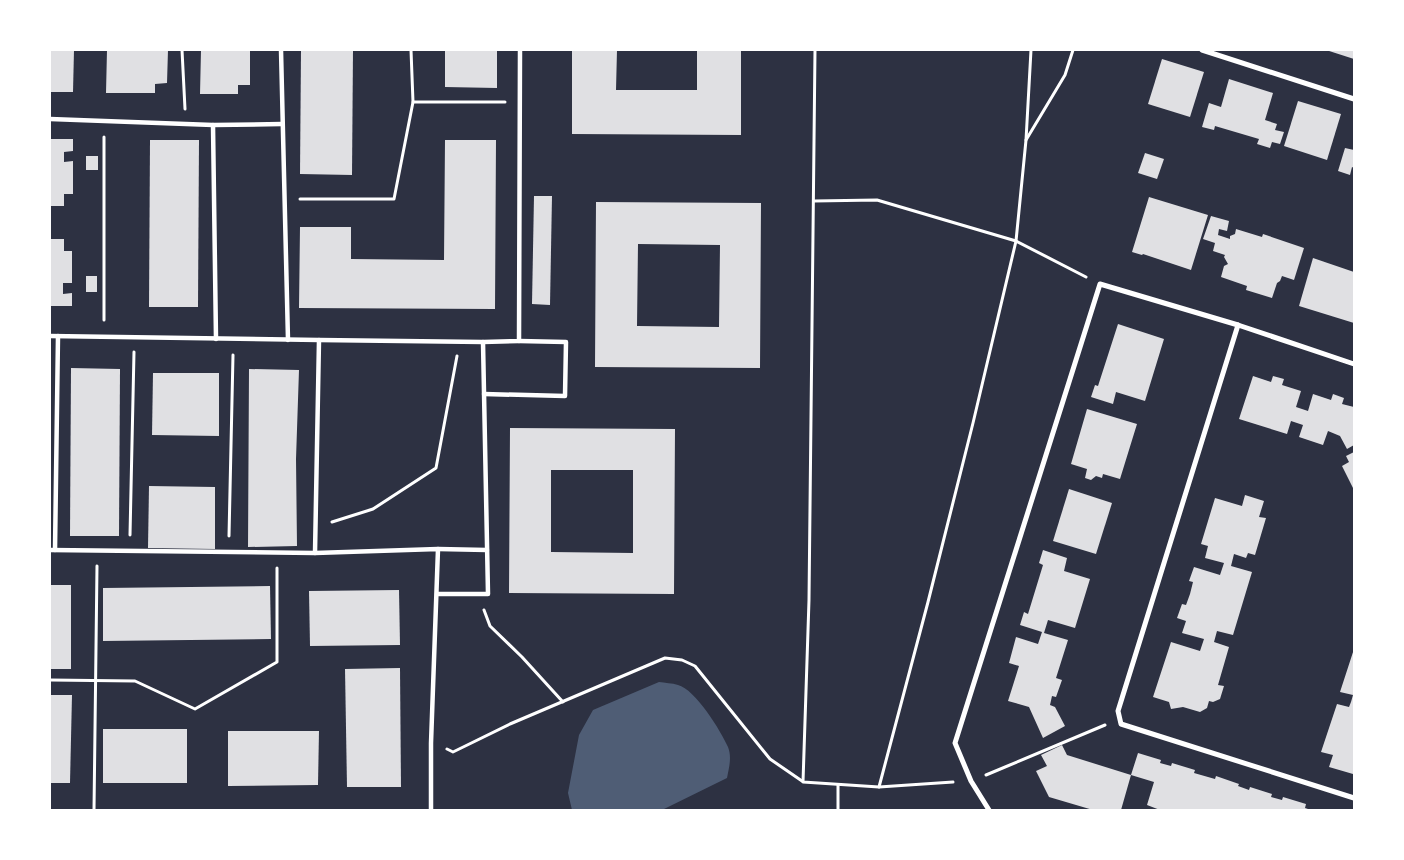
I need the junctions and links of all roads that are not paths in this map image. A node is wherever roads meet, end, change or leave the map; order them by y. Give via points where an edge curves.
1 (281, 50) edge
2 (520, 50) edge
3 (1202, 50) edge
4 (1354, 99) edge
5 (50, 119) edge
6 (282, 124) junction
7 (213, 125) junction
8 (1238, 325) junction
9 (50, 336) edge
10 (58, 336) junction
11 (216, 339) junction
12 (288, 340) junction
13 (319, 340) junction
14 (519, 341) junction
15 (483, 342) junction
16 (1354, 364) edge
17 (484, 394) junction
18 (438, 549) junction
19 (52, 550) edge
20 (486, 550) junction
21 (315, 553) junction
22 (437, 594) junction
23 (1354, 798) edge
24 (431, 810) edge
25 (989, 810) edge

1 - 6 street
2 - 14 street
3 - 4 street
5 - 7 street
6 - 7 street
6 - 12 street
7 - 11 street
8 - 16 street
8 - 23 street via 1118,711 1121,724
8 - 25 street via 1100,284 955,743 971,781
9 - 10 street
10 - 11 street
10 - 19 street
11 - 12 street
12 - 13 street
13 - 15 street
13 - 21 street
14 - 15 street
14 - 17 street via 566,342 566,396
15 - 17 street
17 - 20 street
18 - 20 street
18 - 21 street
18 - 22 street
19 - 21 street
20 - 22 street via 488,594
22 - 24 street

